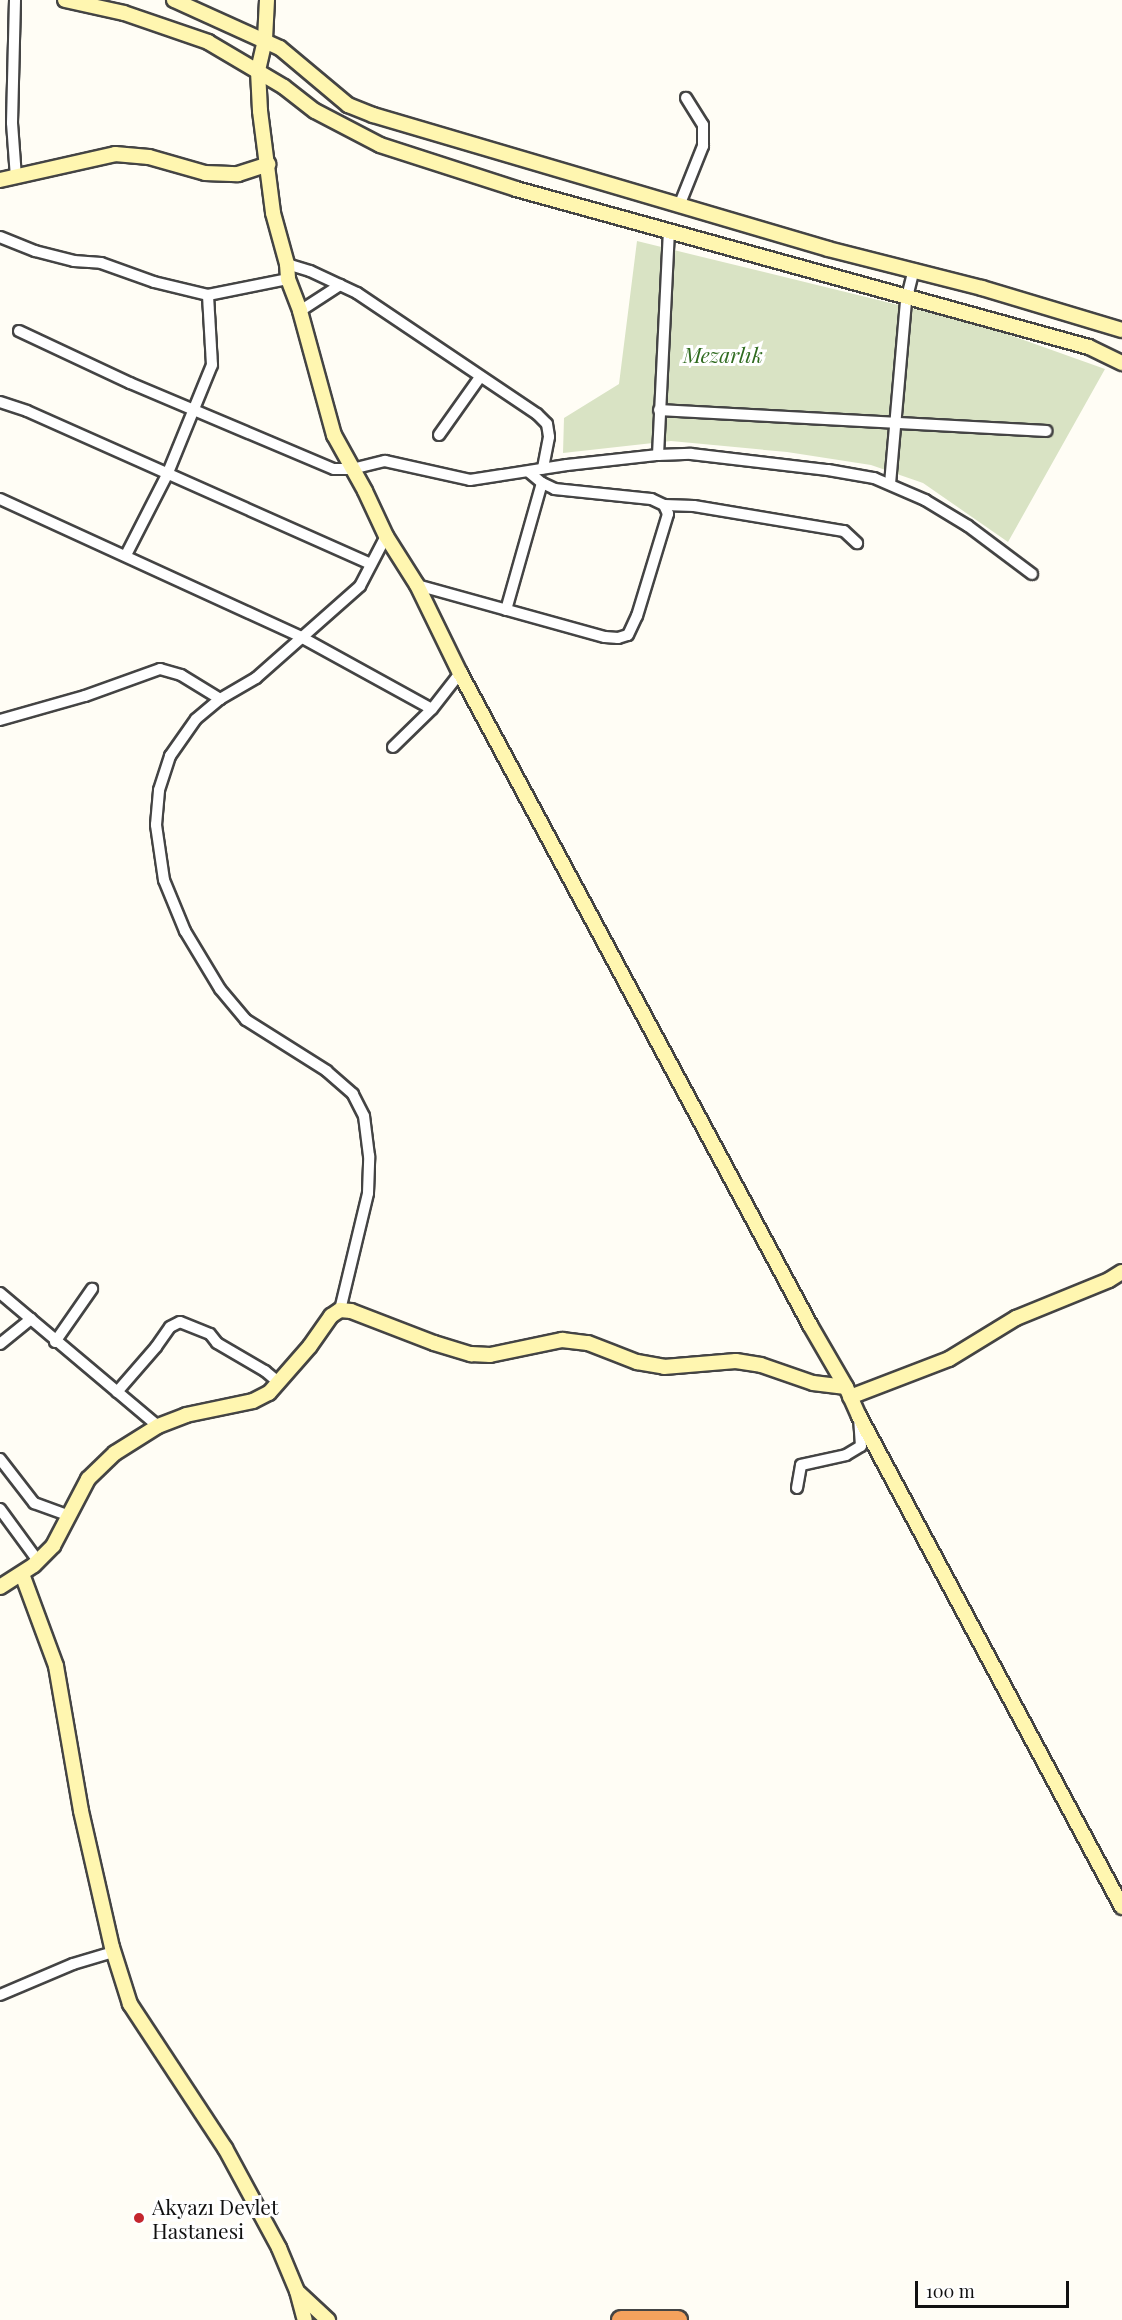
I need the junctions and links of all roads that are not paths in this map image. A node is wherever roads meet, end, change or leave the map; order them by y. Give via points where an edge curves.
1 (15, 0) edge
2 (65, 0) edge
3 (174, 0) edge
4 (267, 0) edge
5 (262, 54) junction
6 (686, 98) dead end
7 (268, 164) junction
8 (16, 177) junction
9 (0, 180) edge
10 (679, 206) junction
11 (669, 231) junction
12 (0, 237) edge
13 (287, 264) junction
14 (914, 269) junction
15 (288, 279) junction
16 (340, 285) junction
17 (208, 295) junction
18 (907, 296) junction
19 (300, 311) junction
20 (1122, 330) edge
21 (20, 331) dead end
22 (1122, 363) edge
23 (480, 377) junction
24 (0, 402) edge
25 (659, 410) junction
26 (195, 411) junction
27 (894, 422) junction
28 (1046, 431) dead end
29 (439, 435) dead end
30 (658, 455) junction
31 (543, 468) junction
32 (352, 469) junction
33 (530, 473) junction
34 (167, 475) junction
35 (542, 483) junction
36 (890, 484) junction
37 (0, 499) edge
38 (663, 505) junction
39 (386, 536) junction
40 (857, 543) dead end
41 (126, 555) junction
42 (370, 564) junction
43 (1032, 574) dead end
44 (417, 585) junction
45 (506, 610) junction
46 (302, 637) junction
47 (460, 673) junction
48 (220, 699) junction
49 (432, 709) junction
50 (1, 718) edge
51 (393, 747) dead end
52 (1122, 1272) edge
53 (92, 1289) dead end
54 (0, 1293) edge
55 (4, 1304) edge
56 (340, 1310) junction
57 (31, 1319) junction
58 (55, 1341) junction
59 (0, 1344) edge
60 (278, 1382) junction
61 (117, 1392) junction
62 (848, 1392) junction
63 (859, 1416) junction
64 (158, 1426) junction
65 (0, 1459) edge
66 (797, 1488) dead end
67 (0, 1509) edge
68 (69, 1516) junction
69 (38, 1562) junction
70 (22, 1574) junction
71 (0, 1587) edge
72 (1122, 1907) edge
73 (113, 1952) junction
74 (0, 1995) edge
75 (297, 2291) junction
76 (305, 2320) edge
77 (328, 2320) edge
78 (621, 2320) edge
79 (678, 2320) edge

1 - 8 street via 12,91
2 - 5 street via 124,13 208,42
3 - 5 street
4 - 5 street
5 - 7 street via 260,111
5 - 10 street via 280,48 348,105 373,115
5 - 11 street via 315,111 380,145 516,189
6 - 10 street via 703,124 703,146
7 - 8 street via 238,174 204,173 149,157 115,154
7 - 13 street via 273,213
8 - 9 street
10 - 14 street
11 - 18 street
11 - 25 street
12 - 17 street via 35,251 101,263 154,282
13 - 15 street
13 - 16 street
14 - 18 street
14 - 20 street
15 - 17 street
15 - 19 street
16 - 19 street
16 - 23 street
17 - 26 street via 212,365
18 - 22 street via 1089,347
18 - 27 street
19 - 32 street via 334,435
21 - 26 street
23 - 29 street
23 - 31 street via 547,424 549,437
24 - 34 street
25 - 27 street
25 - 30 street
26 - 32 street via 334,469
26 - 34 street
27 - 28 street
27 - 36 street
30 - 31 street
30 - 36 street via 691,454 828,470
31 - 33 street
32 - 33 street via 385,461 470,480
32 - 39 street
33 - 35 street
34 - 41 street
34 - 42 street
35 - 38 street via 555,489 651,499
35 - 45 street
36 - 43 street via 968,526
37 - 41 street
38 - 40 street via 694,506 844,531
38 - 45 street via 668,514 628,635 605,637
39 - 42 street
39 - 44 street
41 - 46 street
42 - 46 street via 360,586
44 - 45 street
44 - 47 street
46 - 48 street via 256,678
46 - 49 street
47 - 49 street
47 - 62 street
48 - 50 street via 181,675 160,669 85,696
48 - 56 street via 196,719 170,756 159,790 156,825 164,879 185,932 220,989 246,1020 327,1071 353,1094 364,1116 368,1193
49 - 51 street
52 - 62 street via 1016,1318 949,1359
53 - 58 street
54 - 55 street
55 - 57 street
56 - 60 street
56 - 62 street via 471,1354 490,1355 562,1340 588,1343 637,1362 664,1367 736,1361 761,1365
57 - 58 street
57 - 59 street
58 - 61 street
60 - 61 street via 210,1334 180,1322 170,1327
60 - 64 street via 269,1393 252,1401 186,1415
61 - 64 street
62 - 63 street
63 - 66 street via 861,1446 846,1455 801,1465
63 - 72 street
64 - 68 street via 115,1453 88,1479
65 - 68 street via 34,1503
67 - 69 street
68 - 69 street via 54,1546
69 - 70 street
70 - 71 street
70 - 73 street via 56,1666 81,1811
73 - 74 street via 73,1964
73 - 75 street via 130,2004 225,2148 279,2248
75 - 76 street
75 - 77 street
78 - 79 highway

